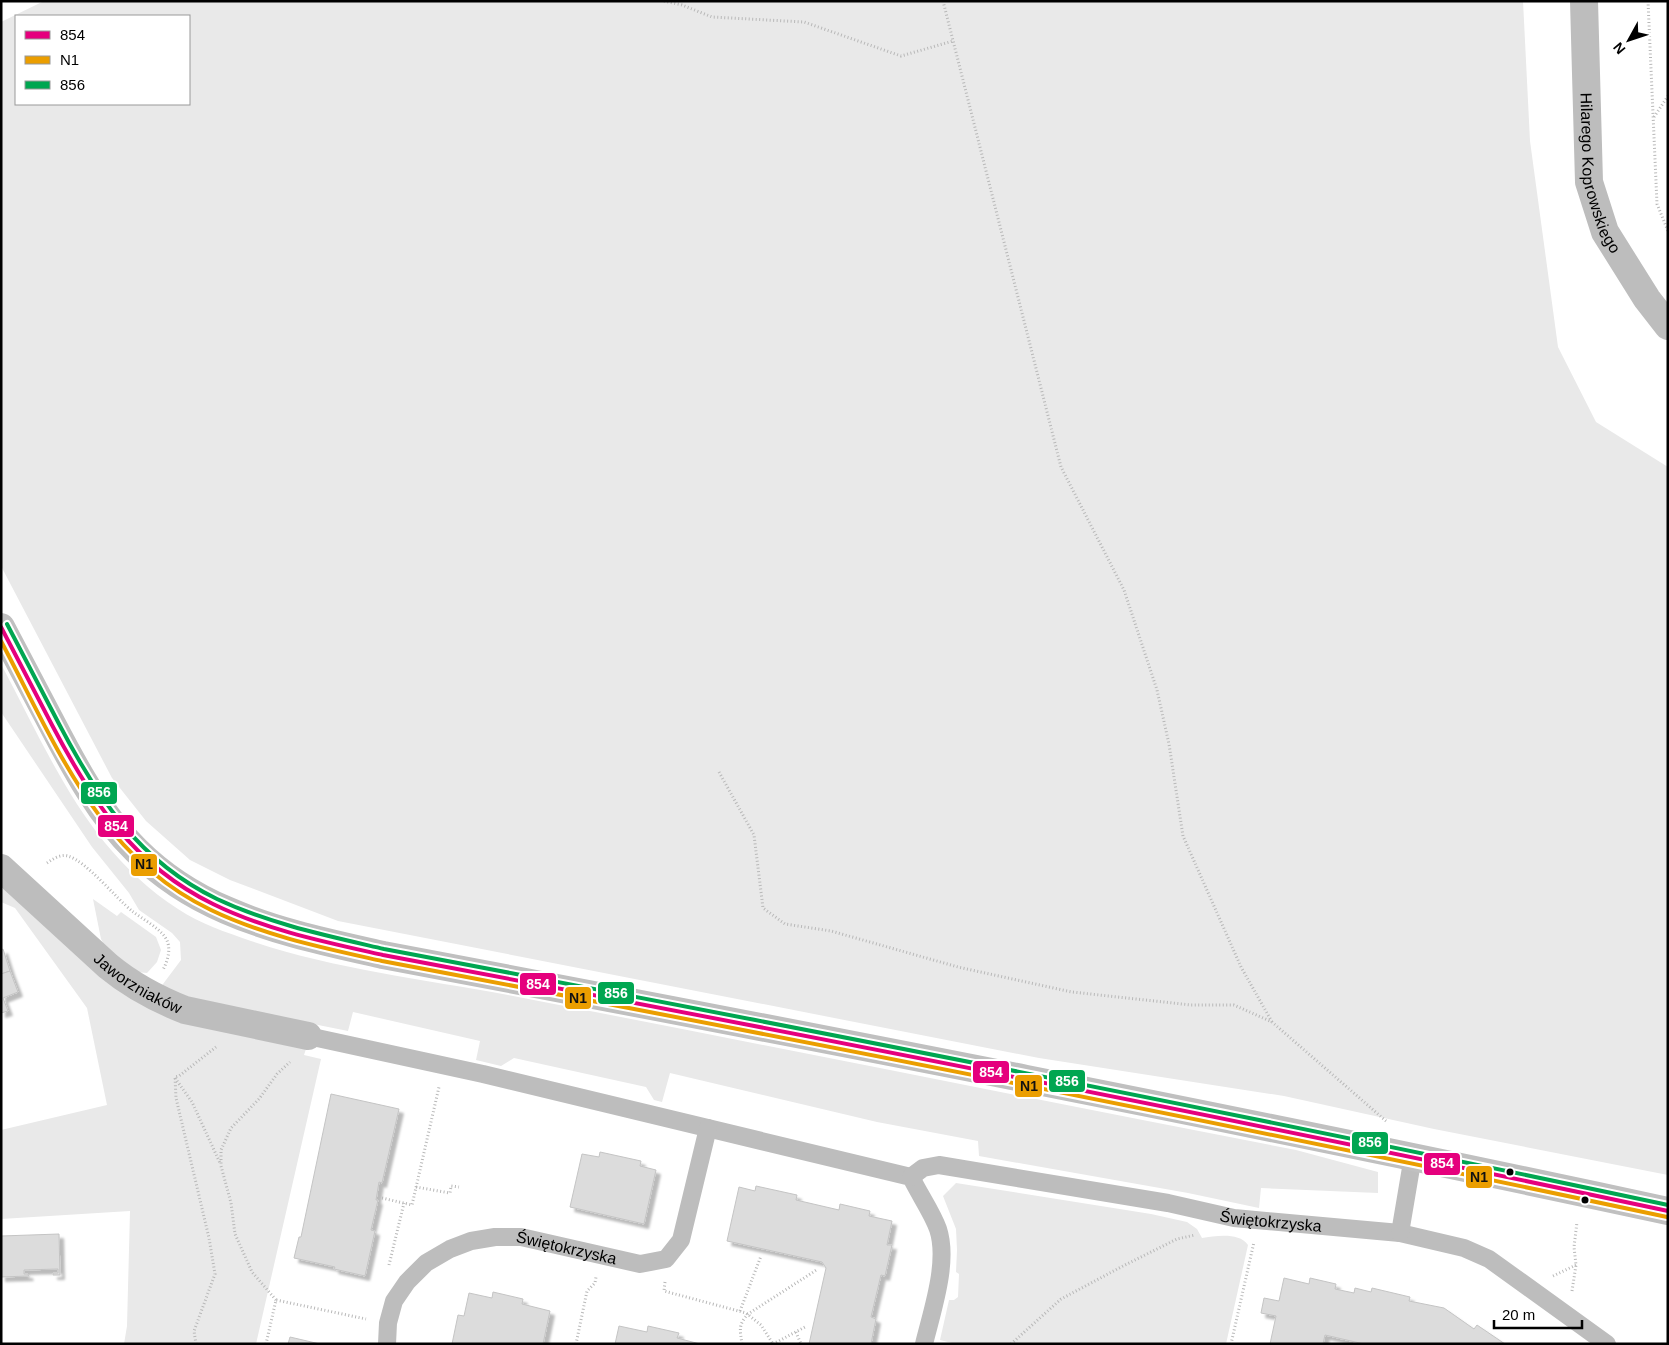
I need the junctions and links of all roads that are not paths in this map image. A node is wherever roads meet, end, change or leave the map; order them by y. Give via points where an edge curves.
1 (1584, 1) edge
2 (1668, 326) edge
3 (1, 627) edge
4 (1, 868) edge
5 (310, 1037) joint
6 (708, 1128) junction
7 (1413, 1156) junction
8 (911, 1178) junction
9 (1668, 1210) edge
10 (1400, 1233) junction
11 (387, 1344) edge
12 (924, 1344) edge
13 (1607, 1344) edge

1 - 2 street, Hilarego Koprowskiego via 1589,182 1605,232
3 - 7 main road via 71,760 122,835 169,878 249,920 382,955
4 - 5 street, Jaworzniaków via 108,966 145,992 185,1010
5 - 6 lane
6 - 8 lane
6 - 11 lane, Świętokrzyska via 681,1240 666,1259 640,1264 521,1237 471,1240 426,1263 407,1282 394,1301 388,1322
7 - 9 main road
7 - 10 lane
8 - 10 lane, Świętokrzyska via 924,1168 939,1165 1168,1203 1234,1218
8 - 12 lane via 938,1230 942,1254
10 - 13 lane, Świętokrzyska via 1464,1248 1489,1259

